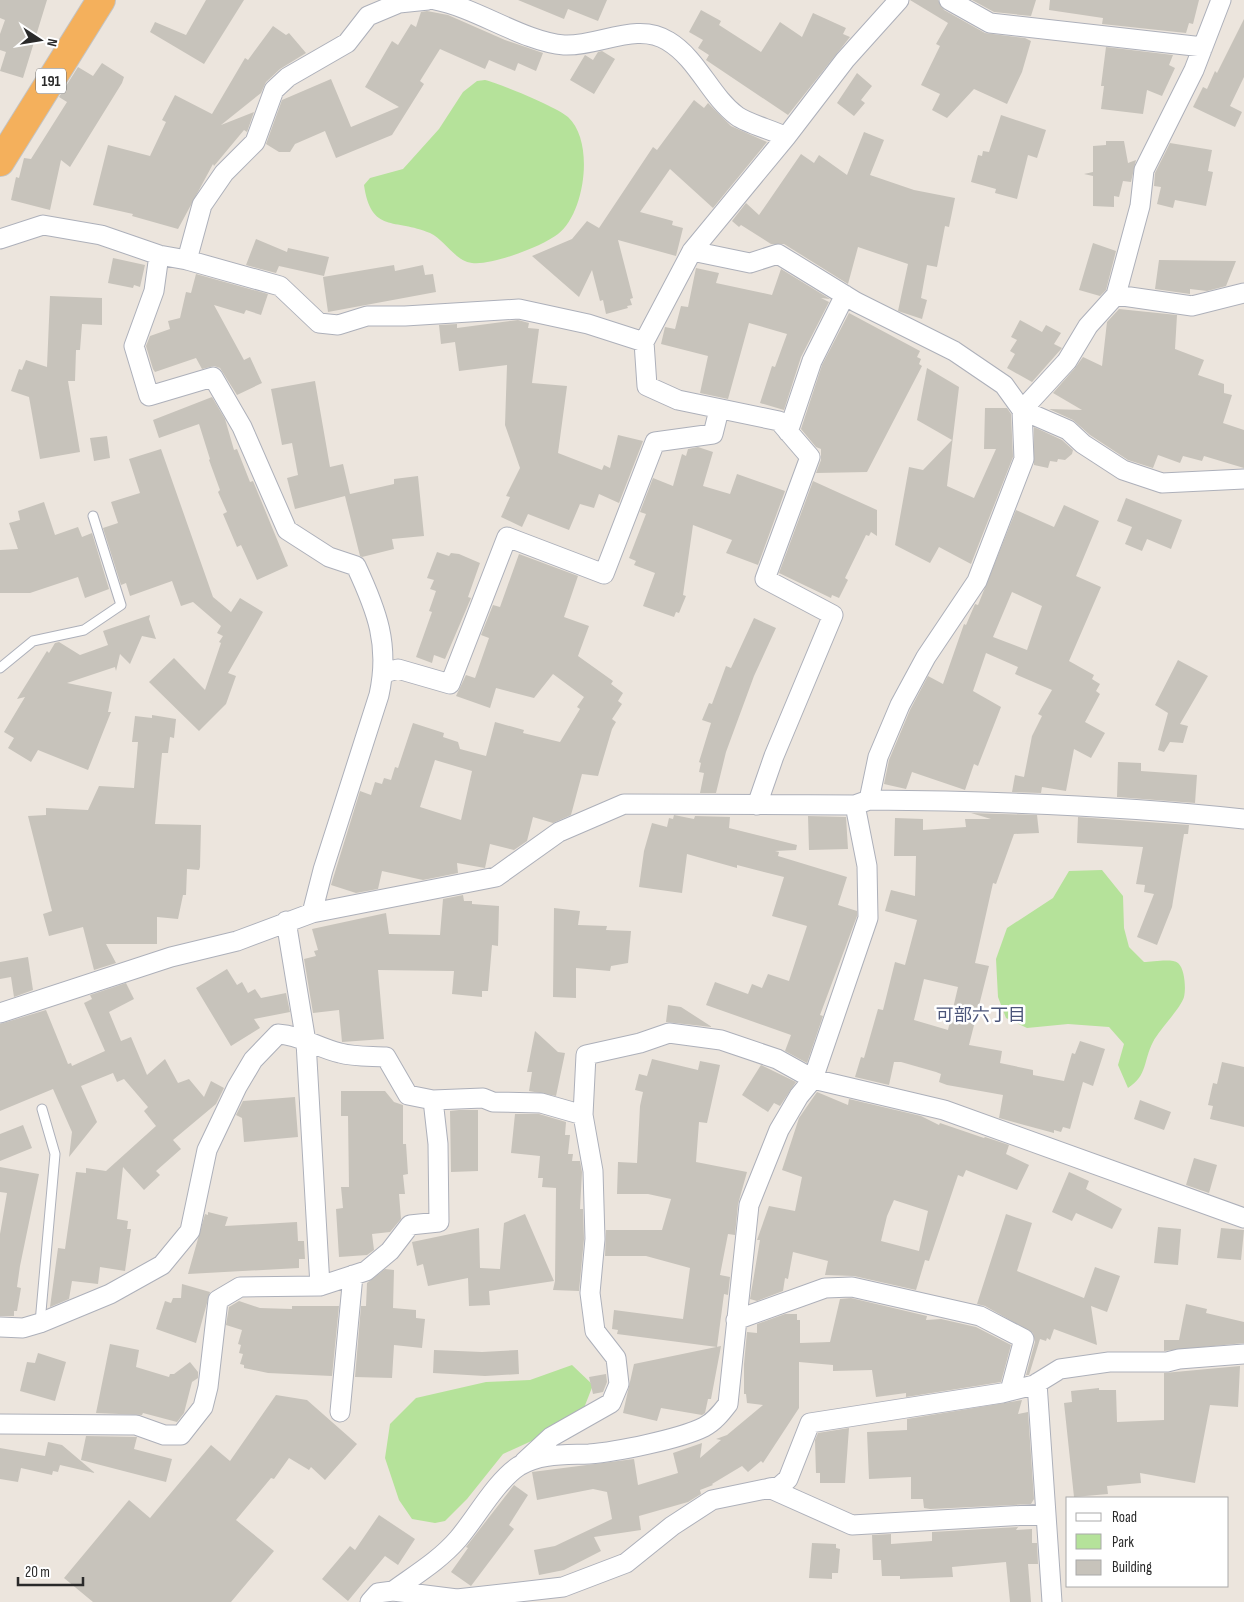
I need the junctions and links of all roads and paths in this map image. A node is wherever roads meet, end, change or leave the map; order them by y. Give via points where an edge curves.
1 (101, 0) edge
2 (428, 0) edge
3 (435, 0) edge
4 (899, 0) edge
5 (949, 0) edge
6 (1220, 0) edge
7 (1203, 47) junction
8 (786, 137) junction
9 (0, 162) edge
10 (0, 239) edge
11 (692, 252) junction
12 (159, 255) junction
13 (187, 260) junction
14 (1244, 293) edge
15 (845, 295) junction
16 (1116, 295) junction
17 (644, 342) junction
18 (719, 410) junction
19 (1022, 410) junction
20 (788, 432) junction
21 (1244, 480) edge
22 (93, 516) dead end
23 (0, 668) edge
24 (384, 673) junction
25 (862, 803) junction
26 (757, 805) junction
27 (1244, 819) edge
28 (312, 912) junction
29 (286, 921) junction
30 (0, 1013) edge
31 (306, 1042) junction
32 (813, 1079) junction
33 (433, 1100) junction
34 (42, 1109) dead end
35 (583, 1115) junction
36 (1244, 1218) edge
37 (353, 1275) junction
38 (320, 1286) junction
39 (736, 1320) junction
40 (40, 1323) junction
41 (0, 1327) edge
42 (1244, 1354) edge
43 (1037, 1383) junction
44 (1010, 1391) junction
45 (340, 1412) dead end
46 (0, 1424) edge
47 (519, 1466) junction
48 (769, 1488) junction
49 (1046, 1514) junction
50 (393, 1591) junction
51 (370, 1602) edge
52 (1052, 1602) edge

1 - 9 highway, 191
2 - 13 street via 399,3 368,16 347,43 288,77 274,90 255,142 224,173 202,204
3 - 8 street via 454,4 547,42 566,45 647,32 668,40 738,117
4 - 8 street via 845,60
5 - 7 street via 990,23
6 - 7 street
7 - 16 street via 1144,170 1140,206
8 - 11 street
10 - 12 street via 43,225 101,235
11 - 15 street via 750,263 778,254
11 - 17 street
12 - 13 street
12 - 24 street via 154,291 134,346 149,396 213,377 242,427 287,530 329,557 356,566 375,608
13 - 17 street via 280,286 319,323 338,326 367,316 519,308 588,324
14 - 16 street via 1192,306
15 - 19 street via 954,351 1004,385
15 - 20 street via 817,349
16 - 19 street via 1088,326 1066,361
17 - 18 street via 646,386 678,400
18 - 20 street via 779,421
18 - 24 street via 713,434 655,442 604,574 507,537 450,684 398,669
19 - 21 street via 1068,430 1123,470 1162,483
19 - 25 street via 1024,459 977,581 926,656 900,705
20 - 26 street via 810,457 765,579 833,615
22 - 23 lane via 121,605 84,630 33,640
24 - 28 street
25 - 26 street
25 - 27 street via 1016,801 1175,811
25 - 32 street via 868,918
26 - 28 street via 624,804 559,832 496,877
28 - 29 street
29 - 30 street via 237,941 171,957
29 - 31 street
31 - 33 street via 341,1054 386,1057 408,1095
31 - 38 street
31 - 40 street via 297,1036 278,1034 253,1060 207,1150 190,1231 162,1265 110,1294
32 - 35 street via 777,1059 721,1040 669,1033 586,1055
32 - 36 street via 944,1110
32 - 39 street via 779,1130 749,1205
33 - 35 street via 483,1098 493,1102 541,1103
33 - 37 street via 438,1144 439,1222 410,1225 390,1251 366,1270
34 - 40 lane via 56,1154
35 - 47 street via 593,1171 595,1239 590,1293 595,1331 616,1358 619,1384 611,1403 545,1442
37 - 38 street
37 - 45 street
38 - 46 street via 240,1287 218,1300 203,1407 181,1435 164,1435 136,1425
39 - 44 street via 825,1288 852,1287 980,1316 1024,1339
39 - 47 street via 728,1404 704,1427 650,1443 591,1454 552,1455
40 - 41 street via 23,1328
42 - 43 street via 1167,1362 1108,1362 1060,1369
43 - 44 street
43 - 49 street
44 - 48 street via 920,1408 810,1423 788,1479 780,1486
47 - 50 street via 496,1489 458,1540
48 - 49 street via 852,1525
48 - 50 street via 712,1500 672,1526 626,1563 563,1587 457,1599
49 - 52 street
50 - 51 street via 378,1593

